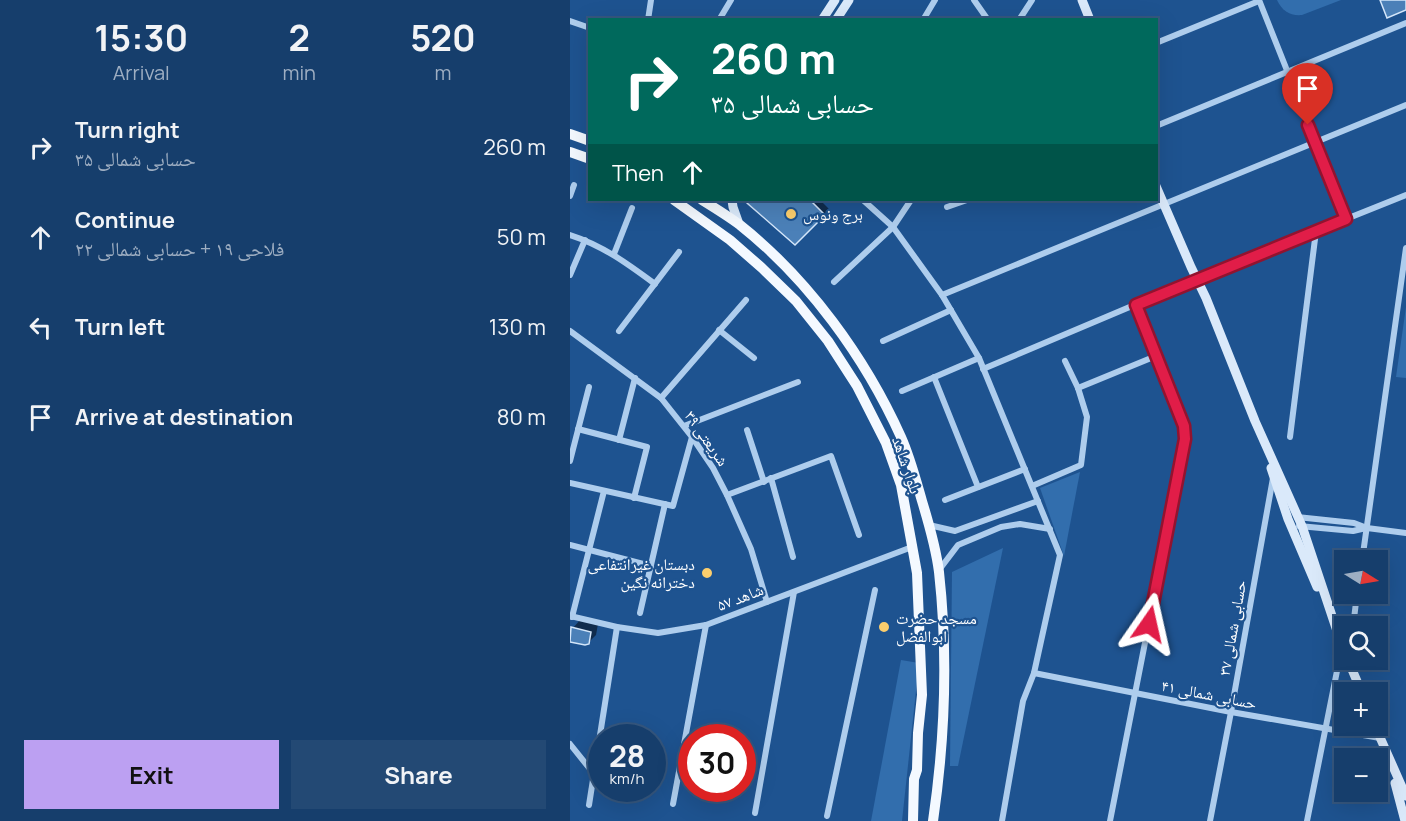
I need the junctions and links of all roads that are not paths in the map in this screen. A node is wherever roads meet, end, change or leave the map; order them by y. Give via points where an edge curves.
1 (651, 0) edge
2 (726, 0) edge
3 (731, 0) edge
4 (835, 0) edge
5 (849, 0) edge
6 (935, 0) edge
7 (974, 0) edge
8 (1032, 0) edge
9 (1082, 0) edge
10 (1259, 0) edge
11 (724, 10) junction
12 (648, 18) edge
13 (719, 18) edge
14 (823, 18) edge
15 (837, 18) edge
16 (924, 18) edge
17 (987, 18) edge
18 (1020, 18) edge
19 (1089, 18) edge
20 (570, 21) edge
21 (1406, 23) edge
22 (588, 27) edge
23 (1158, 42) edge
24 (1288, 72) junction
25 (1406, 105) edge
26 (1158, 125) edge
27 (570, 134) edge
28 (588, 140) edge
29 (1315, 142) junction
30 (570, 152) edge
31 (588, 158) edge
32 (574, 185) dead end
33 (1158, 191) edge
34 (1406, 195) edge
35 (570, 196) edge
36 (675, 201) edge
37 (703, 201) edge
38 (732, 201) edge
39 (864, 201) edge
40 (910, 201) edge
41 (964, 201) edge
42 (1164, 205) junction
43 (948, 207) dead end
44 (632, 208) dead end
45 (1346, 219) junction
46 (739, 225) junction
47 (893, 227) junction
48 (1316, 231) junction
49 (570, 235) edge
50 (585, 240) junction
51 (1406, 248) edge
52 (680, 252) dead end
53 (614, 254) junction
54 (570, 275) edge
55 (1196, 279) junction
56 (834, 282) dead end
57 (656, 284) junction
58 (942, 295) junction
59 (746, 300) dead end
60 (1136, 305) junction
61 (951, 310) junction
62 (719, 330) junction
63 (570, 331) edge
64 (619, 331) dead end
65 (883, 341) dead end
66 (1156, 356) junction
67 (754, 358) dead end
68 (979, 358) junction
69 (1065, 361) dead end
70 (984, 369) junction
71 (934, 377) junction
72 (635, 378) junction
73 (798, 382) dead end
74 (589, 387) dead end
75 (1078, 388) junction
76 (902, 391) dead end
77 (661, 398) junction
78 (1255, 421) junction
79 (684, 426) junction
80 (578, 429) junction
81 (747, 430) dead end
82 (692, 437) junction
83 (1290, 437) dead end
84 (619, 440) junction
85 (570, 461) edge
86 (1025, 470) junction
87 (1273, 475) junction
88 (771, 478) junction
89 (764, 482) junction
90 (570, 483) edge
91 (1032, 486) junction
92 (978, 487) junction
93 (604, 491) junction
94 (727, 495) junction
95 (634, 498) junction
96 (945, 500) dead end
97 (1038, 501) junction
98 (665, 504) junction
99 (1301, 521) junction
100 (1290, 523) junction
101 (929, 525) junction
102 (1367, 528) junction
103 (1050, 529) junction
104 (1406, 533) edge
105 (859, 535) dead end
106 (955, 538) junction
107 (570, 545) edge
108 (912, 547) junction
109 (589, 550) junction
110 (1364, 550) edge
111 (793, 557) dead end
112 (651, 566) junction
113 (938, 570) junction
114 (875, 590) dead end
115 (794, 592) junction
116 (767, 602) junction
117 (640, 613) dead end
118 (571, 617) edge
119 (1334, 621) edge
120 (706, 625) junction
121 (617, 627) junction
122 (1334, 627) edge
123 (1338, 670) edge
124 (1034, 673) junction
125 (1136, 693) junction
126 (1231, 712) junction
127 (602, 724) edge
128 (1325, 729) junction
129 (1380, 738) joint
130 (570, 744) edge
131 (1384, 748) edge
132 (1388, 758) joint
133 (588, 766) edge
134 (1406, 796) edge
135 (589, 802) edge
136 (673, 804) dead end
137 (589, 805) dead end
138 (755, 813) dead end
139 (827, 816) dead end
140 (912, 820) edge
141 (933, 821) edge
142 (1002, 821) edge
143 (1110, 821) edge
144 (1210, 821) edge
145 (1307, 821) edge
146 (1405, 821) edge

1 - 12 street
2 - 11 street
3 - 11 street
4 - 14 street
5 - 15 street
6 - 16 street
7 - 17 street
8 - 18 street
9 - 19 street
10 - 23 street
10 - 24 street
11 - 13 street
20 - 22 street
21 - 24 street
24 - 26 street
24 - 29 street
25 - 29 street
27 - 28 main road
29 - 42 street
29 - 45 street
30 - 31 main road
32 - 35 street
33 - 42 street
34 - 45 street
36 - 108 main road, بلوار شاهد via 762,268 796,301 828,341 886,443 901,485
37 - 46 main road, بلوار شاهد
38 - 46 street
39 - 47 street
40 - 47 street
41 - 43 street
42 - 55 street
42 - 58 street
44 - 53 street
45 - 48 street
46 - 101 main road, بلوار شاهد via 807,289 866,372 901,437
47 - 56 street
47 - 58 street
48 - 55 street
48 - 83 street
49 - 50 street
50 - 53 street
50 - 54 street
51 - 102 street
52 - 57 street
53 - 57 street
55 - 60 street
55 - 78 street
57 - 64 street
58 - 61 street
59 - 62 street
60 - 66 street
60 - 70 street
61 - 65 street
61 - 68 street
62 - 67 street
62 - 77 street
63 - 72 street, شریعتی ۳۹
66 - 75 street
66 - 125 street via 1184,426 1185,439
68 - 70 street
68 - 71 street
69 - 75 street
70 - 86 street
71 - 76 street
71 - 92 street
72 - 77 street, شریعتی ۳۹
72 - 84 street
73 - 79 street
74 - 80 street
75 - 91 street via 1087,417 1081,465
77 - 79 street, شریعتی ۳۹
78 - 87 street
78 - 99 street
79 - 82 street, شریعتی ۳۹
80 - 84 street
80 - 85 street
81 - 89 street
82 - 94 street, شریعتی ۳۹
82 - 98 street via 673,506
84 - 95 street via 647,447
86 - 91 street
86 - 92 street
87 - 100 street
87 - 126 street, حسابی شمالی ۳۷
88 - 89 street
88 - 105 street via 831,456
88 - 111 street
89 - 94 street
90 - 93 street
91 - 97 street
92 - 96 street
93 - 95 street
93 - 109 street
94 - 116 street, شریعتی ۳۹ via 751,549
95 - 98 street
97 - 103 street
97 - 106 street
98 - 112 street
99 - 100 street
99 - 102 street via 1353,531
99 - 119 street
100 - 122 street
101 - 106 street
101 - 113 main road, بلوار شاهد
102 - 104 street
102 - 110 street
103 - 106 street via 1020,524
103 - 124 street via 1060,555
106 - 113 street
107 - 109 street
108 - 115 street, شاهد ۵۷
108 - 140 main road, بلوار شاهد via 917,573 922,694
109 - 112 street
109 - 118 street
112 - 117 street
113 - 141 main road, بلوار شاهد via 944,695
114 - 139 street
115 - 116 street, شاهد ۵۷
115 - 138 street
116 - 120 street, شاهد ۵۷
118 - 121 street, شاهد ۵۷
120 - 121 street, شاهد ۵۷ via 658,633
120 - 136 street
121 - 127 street
123 - 128 street
124 - 125 street, حسابی شمالی ۴۱
124 - 142 street via 1023,701
125 - 126 street, حسابی شمالی ۴۱
125 - 143 street
126 - 128 street, حسابی شمالی ۴۱
126 - 144 street, حسابی شمالی ۳۷
128 - 129 street, حسابی شمالی ۴۱
128 - 145 street
129 - 131 street
130 - 133 street
132 - 134 street
132 - 146 street
135 - 137 street

